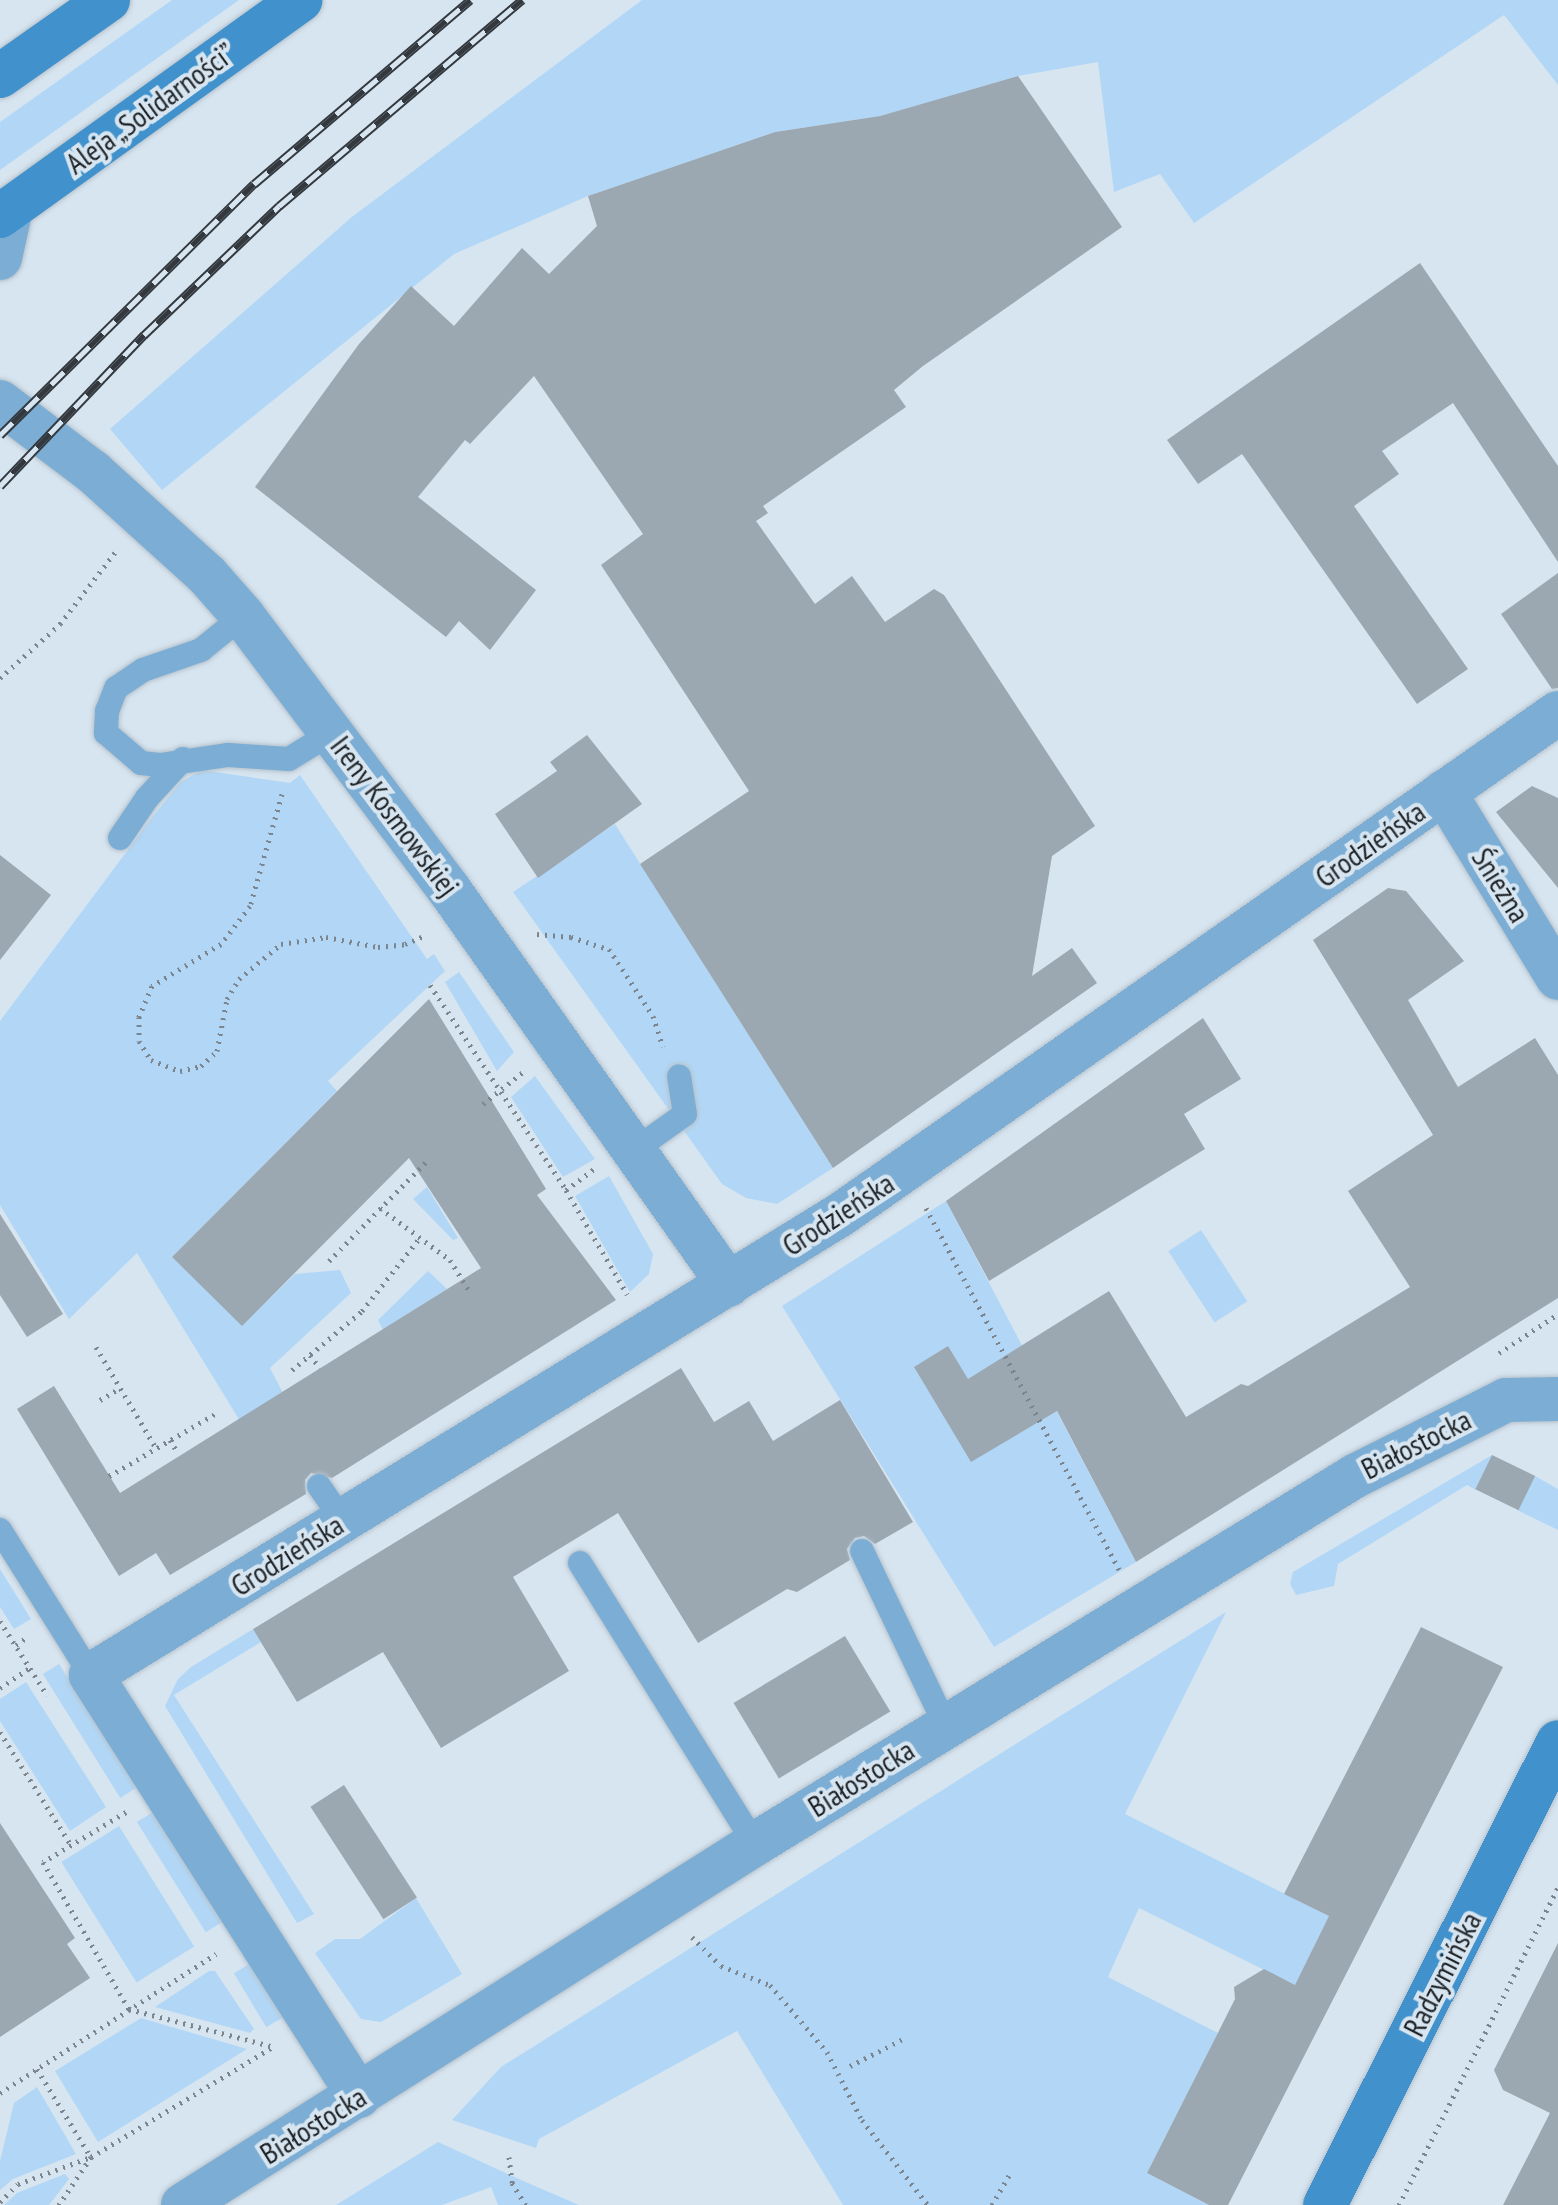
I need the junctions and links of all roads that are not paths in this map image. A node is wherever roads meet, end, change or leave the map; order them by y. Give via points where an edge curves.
1 (108, 0) edge
2 (301, 0) edge
3 (0, 76) edge
4 (5, 212) edge
5 (0, 258) edge
6 (0, 402) edge
7 (243, 616) junction
8 (1558, 713) edge
9 (333, 732) junction
10 (183, 759) junction
11 (1444, 792) junction
12 (147, 798) junction
13 (122, 802) dead end
14 (120, 838) dead end
15 (1558, 978) edge
16 (679, 1076) road end
17 (620, 1155) junction
18 (729, 1285) junction
19 (1558, 1399) edge
20 (0, 1530) edge
21 (862, 1551) dead end
22 (580, 1563) dead end
23 (91, 1675) junction
24 (946, 1726) junction
25 (1558, 1742) edge
26 (755, 1844) junction
27 (359, 2096) junction
28 (183, 2205) edge
29 (1325, 2205) edge

1 - 3 street
2 - 4 street, Aleja „Solidarności”
4 - 5 street
6 - 7 street, Ireny Kosmowskiej via 93,472
7 - 9 street, Ireny Kosmowskiej
7 - 10 lane via 201,650 143,670 116,688 106,733 122,751 141,763
8 - 11 street, Grodzieńska
9 - 10 lane via 289,759
9 - 17 street, Ireny Kosmowskiej
10 - 12 lane
11 - 15 street, Śnieżna
11 - 18 street, Grodzieńska via 840,1215
12 - 13 lane
12 - 14 lane
16 - 17 lane via 685,1114
17 - 18 street, Ireny Kosmowskiej
18 - 23 street, Grodzieńska via 331,1503
19 - 24 street, Białostocka via 1506,1400 1450,1425 1355,1476
20 - 23 lane
21 - 24 lane
22 - 26 lane
23 - 27 street
24 - 26 street, Białostocka
25 - 29 street, Radzymińska
26 - 27 street, Białostocka
27 - 28 street, Białostocka

